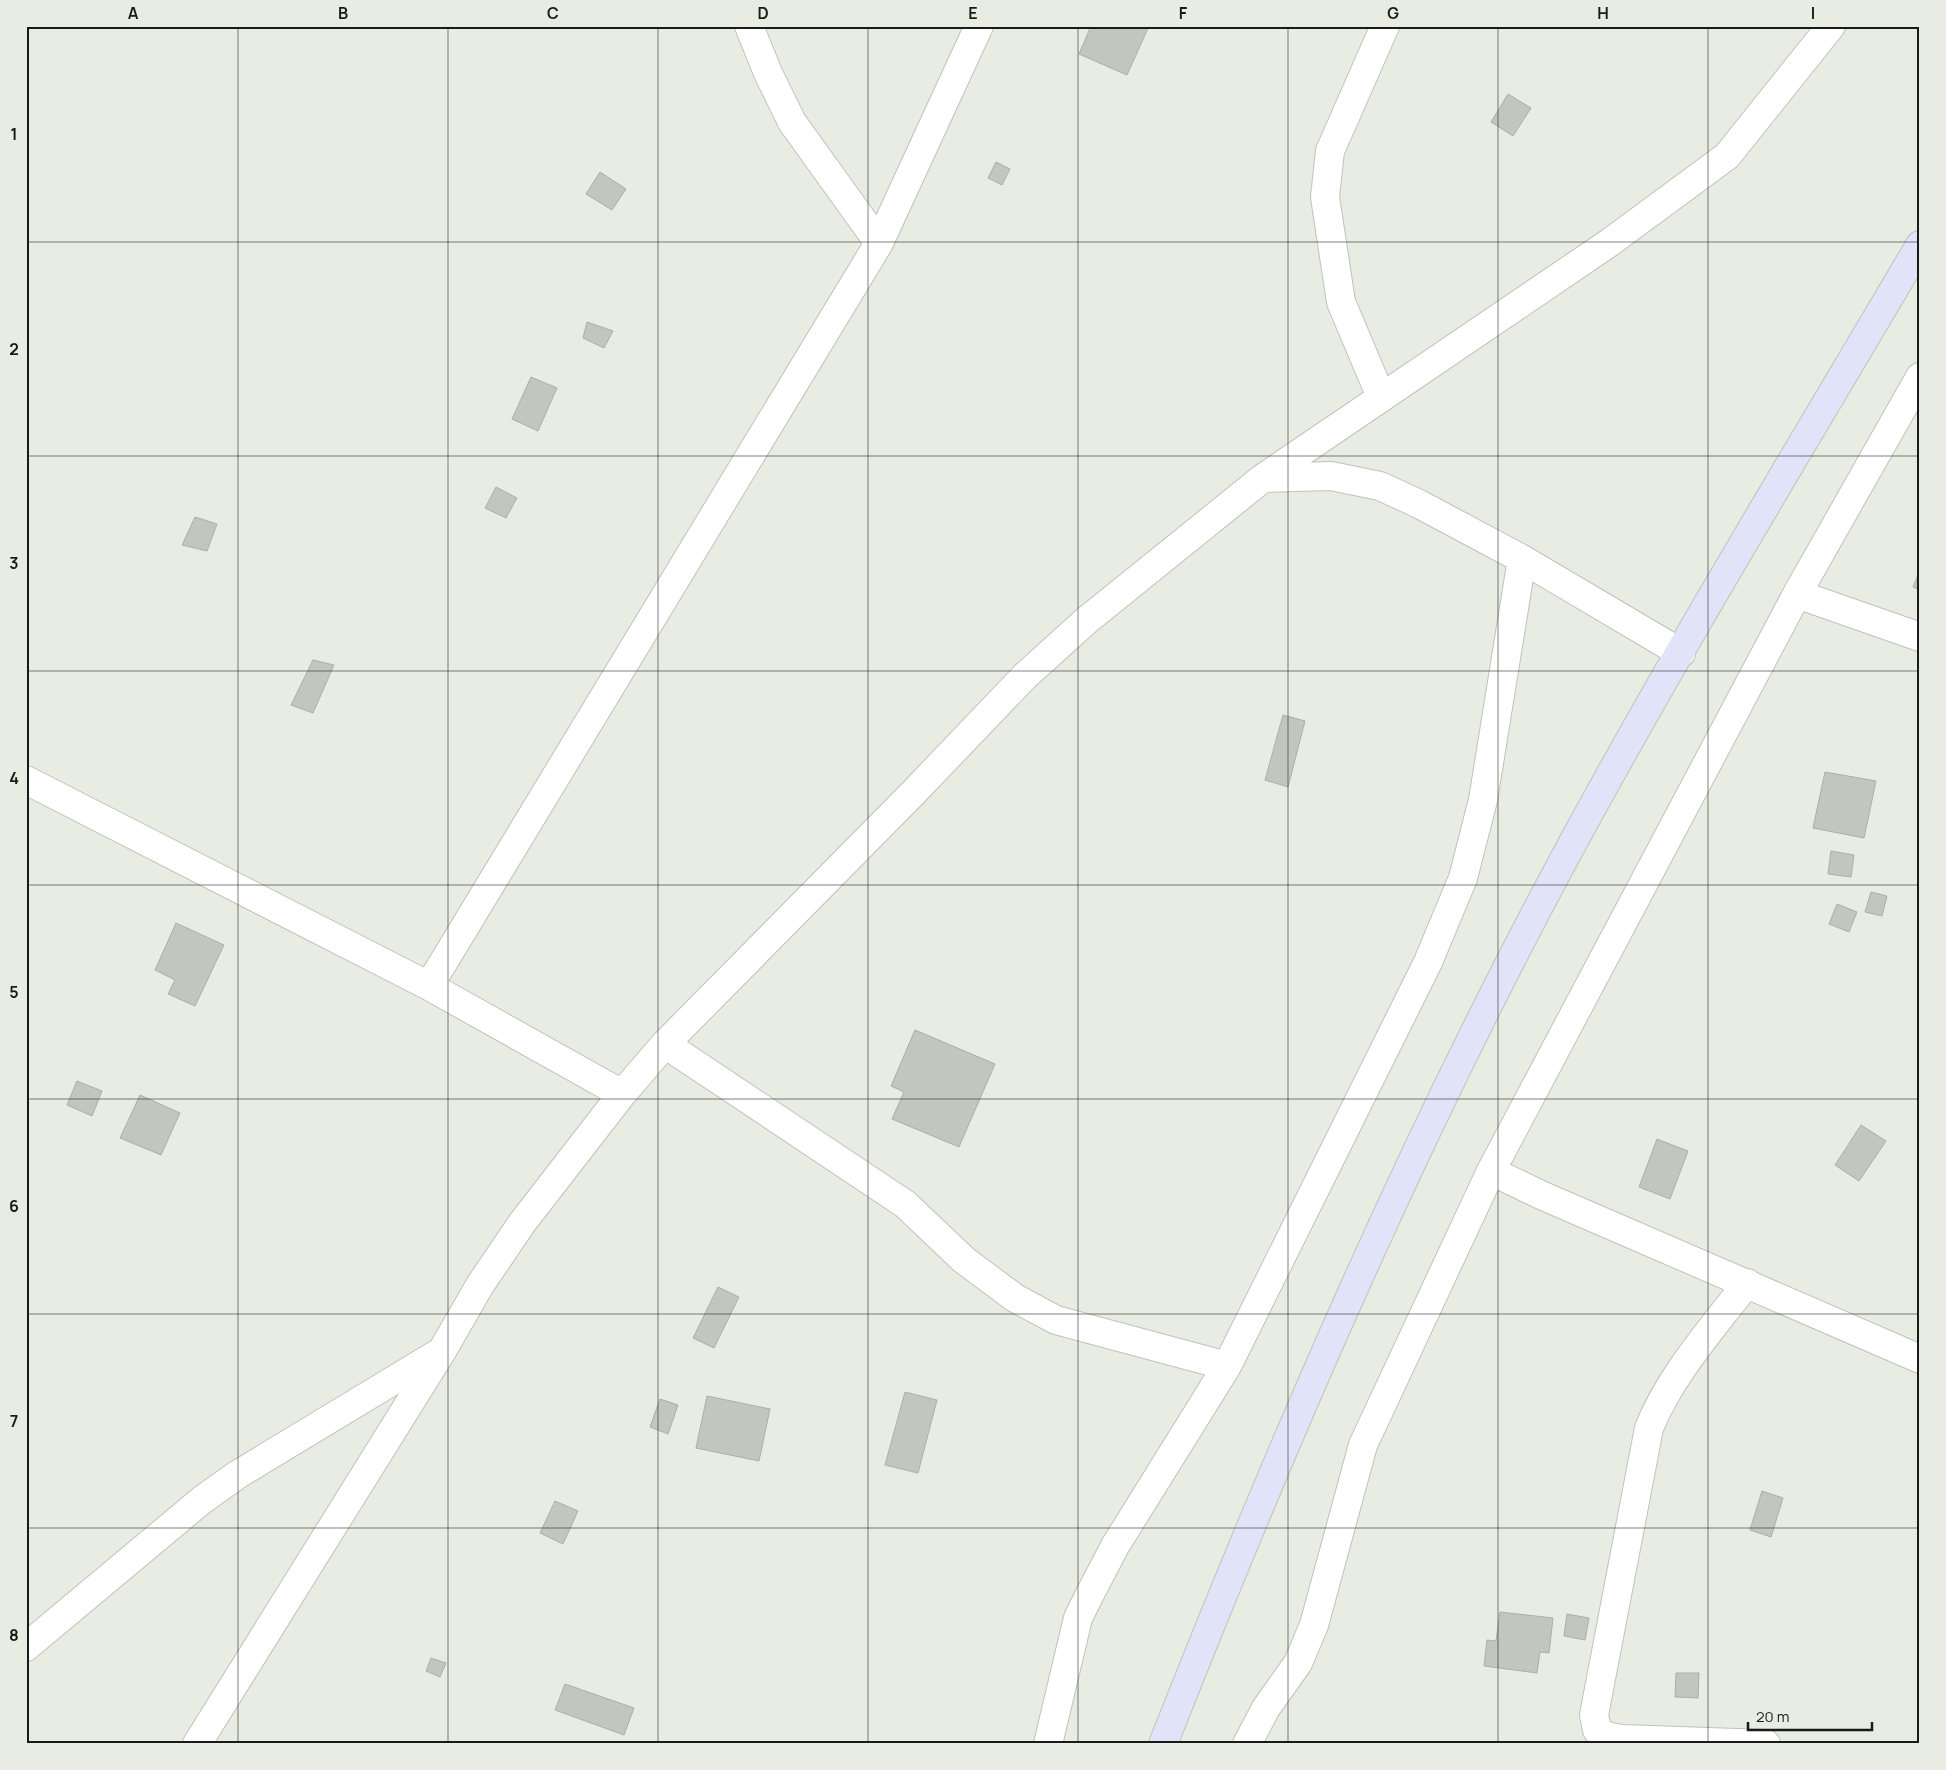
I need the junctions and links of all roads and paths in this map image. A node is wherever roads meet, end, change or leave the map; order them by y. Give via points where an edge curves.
1 (749, 26) edge
2 (979, 26) edge
3 (1385, 26) edge
4 (1831, 26) edge
5 (879, 243) junction
6 (1920, 246) edge
7 (1920, 377) edge
8 (1381, 397) junction
9 (1263, 478) junction
10 (1522, 559) junction
11 (1797, 594) junction
12 (1920, 638) edge
13 (1681, 653) junction
14 (26, 780) edge
15 (430, 986) junction
16 (665, 1044) junction
17 (622, 1094) junction
18 (1491, 1171) junction
19 (1747, 1283) junction
20 (442, 1350) junction
21 (1920, 1359) edge
22 (1227, 1366) junction
23 (26, 1647) edge
24 (198, 1744) edge
25 (1048, 1744) edge
26 (1162, 1744) edge
27 (1247, 1744) edge
28 (1766, 1744) edge

1 - 5 street via 792,122
2 - 5 street
3 - 8 street via 1330,151 1325,197 1341,302
4 - 8 street via 1727,156 1610,243
5 - 15 street
6 - 13 main road
7 - 11 street
8 - 9 street
9 - 10 street via 1331,476 1380,486
9 - 16 street via 1087,620 1025,676
10 - 13 street
10 - 22 street via 1483,800 1463,878 1428,962
11 - 12 street
11 - 18 street
13 - 26 main road via 1631,736 1555,876 1461,1062 1280,1454
14 - 15 street
15 - 17 street
16 - 17 street
16 - 22 street via 905,1204 964,1260 1015,1298 1056,1320
17 - 20 street via 522,1223
18 - 19 street
18 - 27 street via 1363,1445 1314,1625 1298,1663 1266,1708
19 - 21 street
19 - 28 street via 1680,1371 1660,1401 1649,1428 1594,1714 1597,1730 1621,1739
20 - 23 street via 216,1490
20 - 24 street
22 - 25 street via 1115,1546 1078,1618

